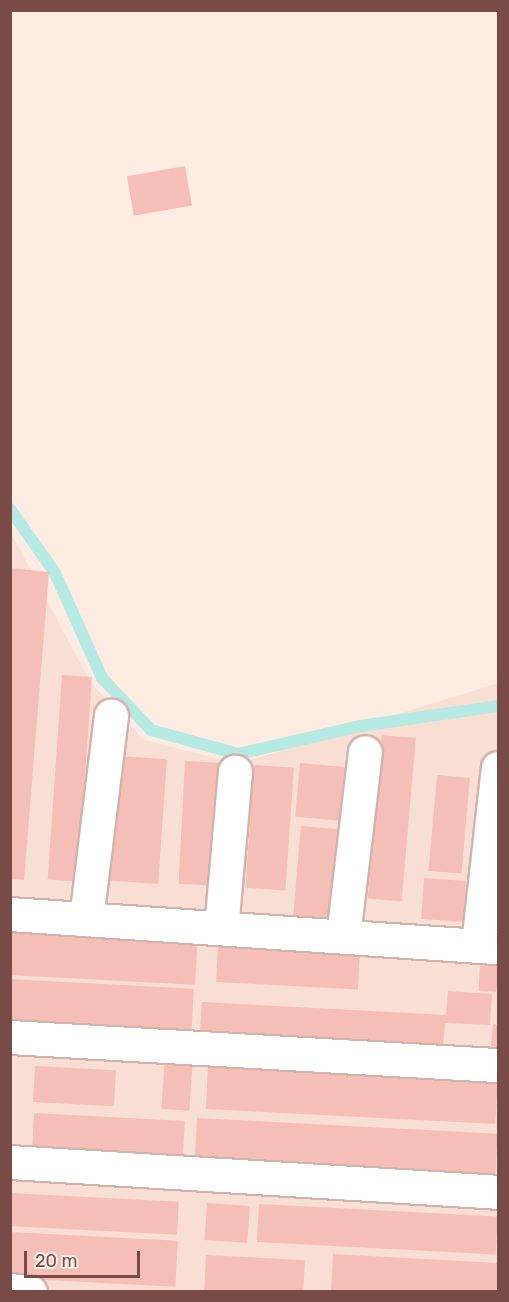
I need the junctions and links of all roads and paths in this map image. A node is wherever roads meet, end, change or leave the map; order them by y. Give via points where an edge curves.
1 (111, 716) dead end
2 (365, 752) dead end
3 (498, 768) edge
4 (235, 772) dead end
5 (10, 914) edge
6 (87, 919) junction
7 (221, 928) junction
8 (343, 936) junction
9 (488, 946) edge
10 (10, 1036) edge
11 (498, 1065) edge
12 (10, 1162) edge
13 (498, 1192) edge
14 (10, 1290) edge
15 (30, 1292) edge

1 - 6 street
2 - 8 street
3 - 9 street
4 - 7 street
5 - 6 street
6 - 7 street
7 - 8 street
8 - 9 street
10 - 11 street
12 - 13 street
14 - 15 street

